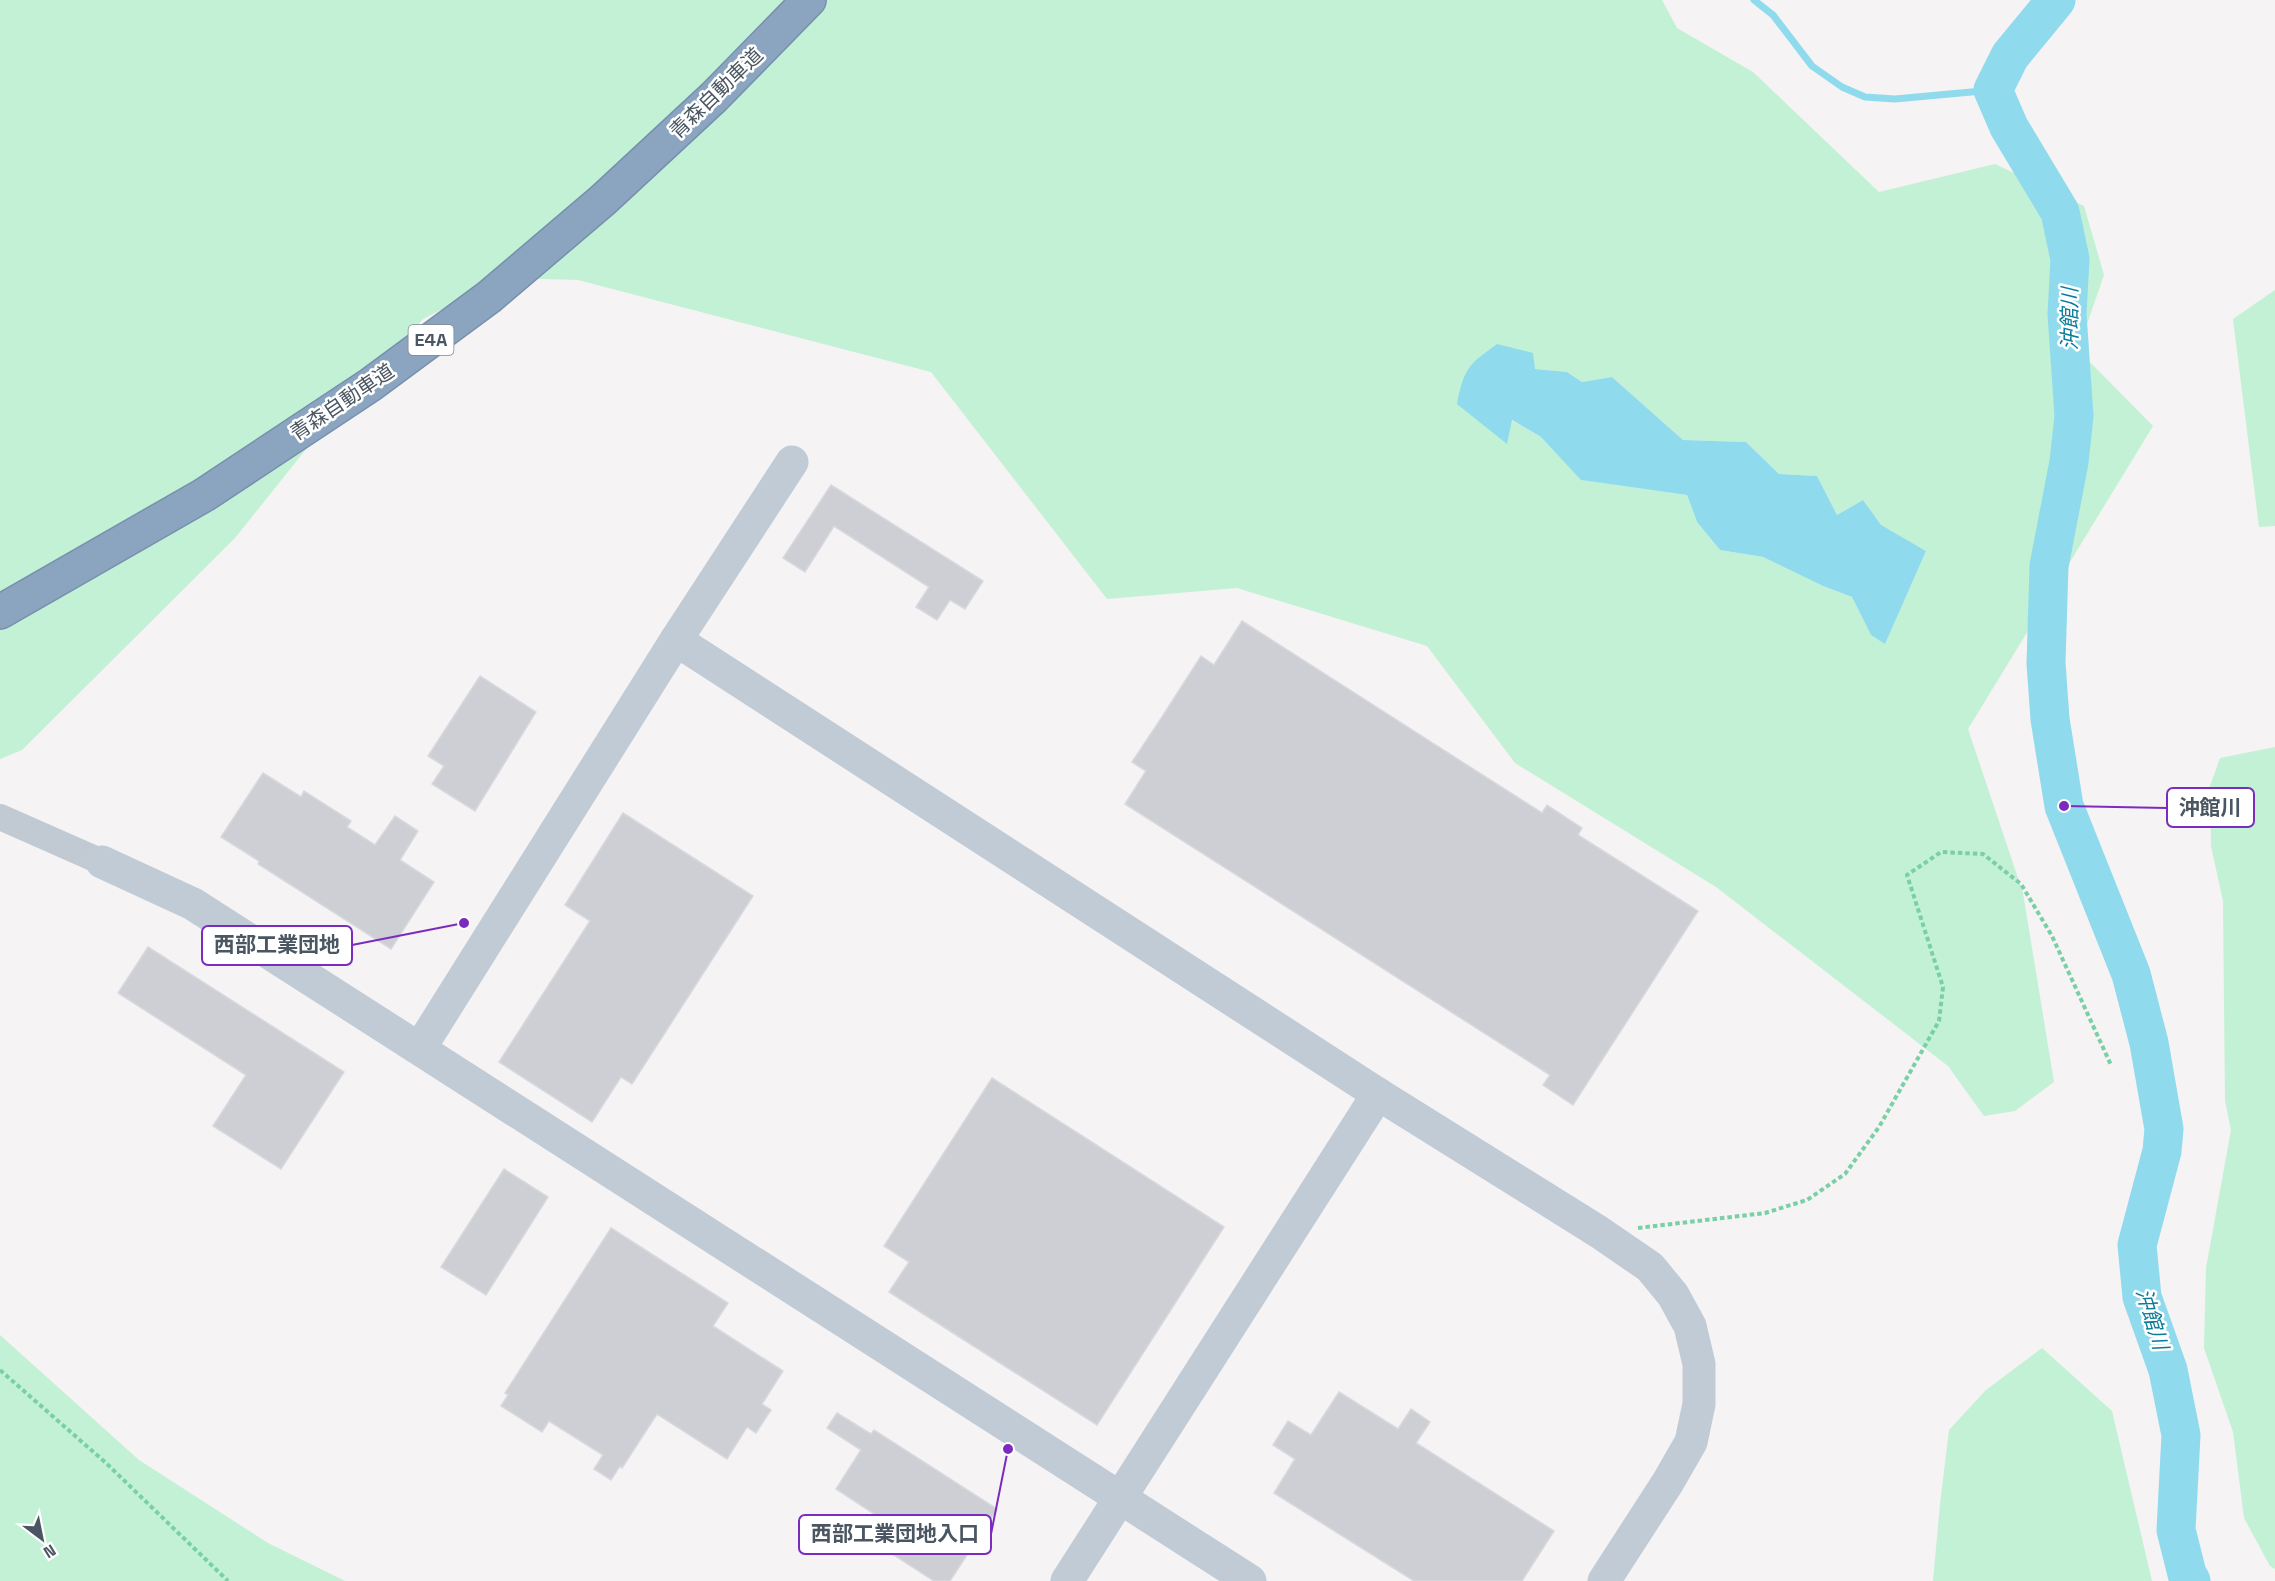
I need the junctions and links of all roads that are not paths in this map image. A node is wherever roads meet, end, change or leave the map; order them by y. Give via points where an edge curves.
1 (809, 0) edge
2 (792, 462) dead end
3 (0, 612) edge
4 (676, 640) junction
5 (0, 817) edge
6 (102, 862) joint
7 (420, 1048) junction
8 (1378, 1094) junction
9 (1120, 1499) junction
10 (1067, 1581) edge
11 (1250, 1581) edge
12 (1604, 1581) edge

1 - 3 highway, 青森自動車道 / E4A via 714,97 603,200 489,297 370,385 204,495
2 - 4 street
4 - 7 street
4 - 8 street
5 - 6 street
6 - 7 street via 193,903
7 - 9 street
8 - 9 street
8 - 12 street via 1650,1267 1673,1295 1690,1326 1700,1365 1699,1404 1691,1442
9 - 10 street
9 - 11 street

